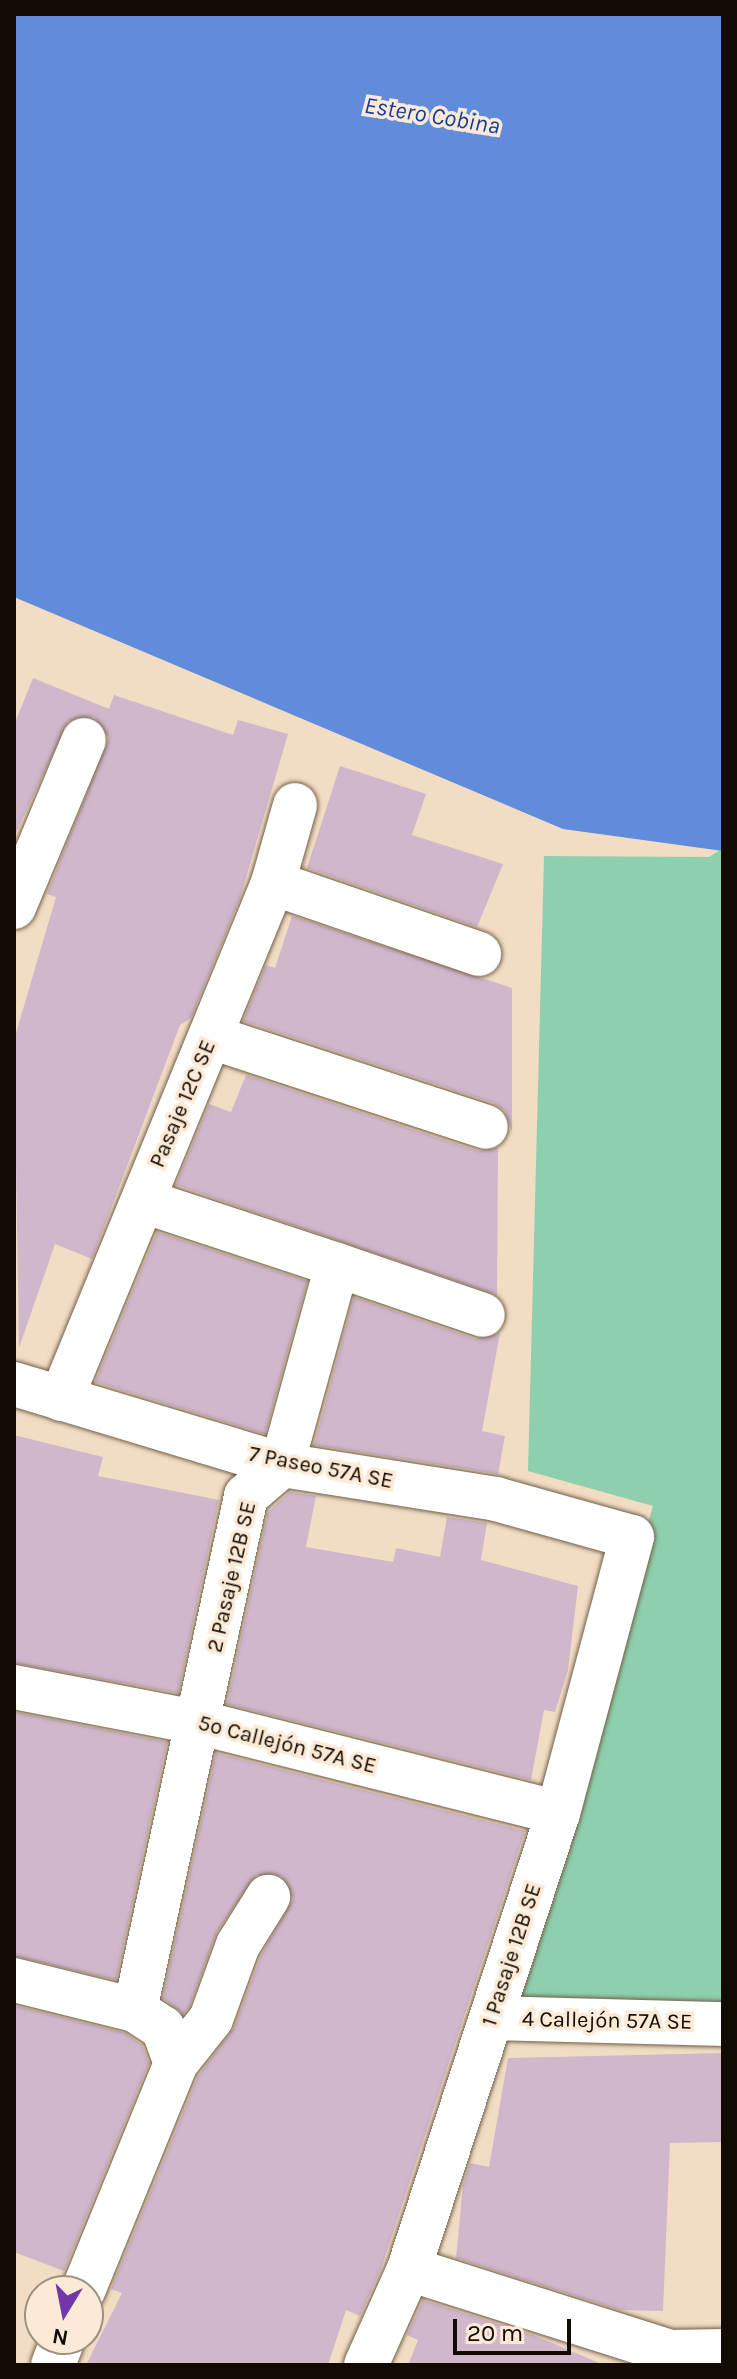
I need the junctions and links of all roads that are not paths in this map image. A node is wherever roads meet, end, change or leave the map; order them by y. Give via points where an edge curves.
1 (84, 740) dead end
2 (295, 805) dead end
3 (273, 883) junction
4 (18, 887) edge
5 (479, 954) dead end
6 (211, 1037) junction
7 (486, 1127) dead end
8 (143, 1201) junction
9 (337, 1265) junction
10 (483, 1315) dead end
11 (14, 1384) edge
12 (61, 1399) junction
13 (282, 1465) junction
14 (632, 1537) joint
15 (14, 1687) edge
16 (201, 1723) junction
17 (558, 1813) junction
18 (268, 1897) dead end
19 (14, 1980) edge
20 (135, 2010) junction
21 (492, 2018) junction
22 (723, 2024) edge
23 (176, 2063) junction
24 (409, 2269) junction
25 (90, 2275) edge
26 (723, 2351) edge
27 (665, 2359) edge
28 (366, 2365) edge

1 - 4 street
2 - 3 street, Pasaje 12C SE
3 - 5 street
3 - 6 street, Pasaje 12C SE
6 - 7 street
6 - 8 street, Pasaje 12C SE
8 - 9 street
8 - 12 street, Pasaje 12C SE
9 - 10 street
9 - 13 street
11 - 12 street, 7 Paseo 57A SE
12 - 13 street, 7 Paseo 57A SE
13 - 14 street, 7 Paseo 57A SE via 496,1499
13 - 16 street, 2 Pasaje 12B SE via 246,1496
14 - 17 street, 1 Pasaje 12B SE
15 - 16 street, 5º Callejón 57A SE
16 - 17 street, 5º Callejón 57A SE
16 - 20 street, 2 Pasaje 12B SE
17 - 21 street, 1 Pasaje 12B SE
18 - 23 street via 238,1945 211,2019
19 - 20 street
20 - 23 street via 163,2028
21 - 22 street, 4 Callejón 57A SE
21 - 24 street, 1 Pasaje 12B SE
23 - 25 street
24 - 27 street
24 - 28 street, 1 Pasaje 12B SE
26 - 27 street

